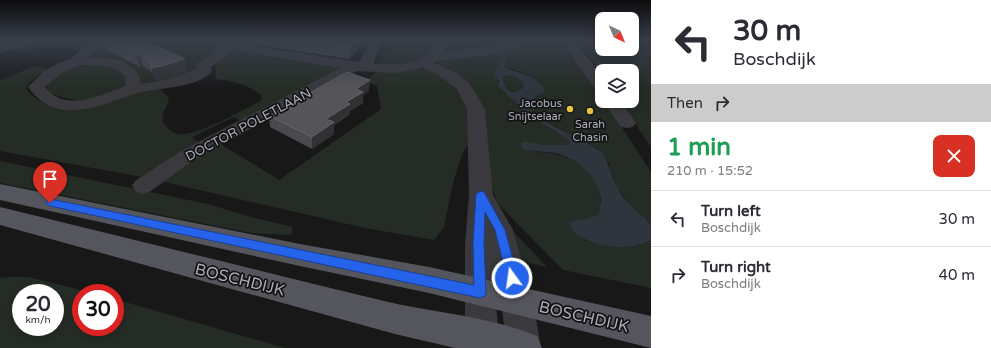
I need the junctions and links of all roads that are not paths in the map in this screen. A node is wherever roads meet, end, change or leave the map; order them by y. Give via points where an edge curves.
1 (79, 56) edge
2 (217, 56) edge
3 (307, 56) edge
4 (366, 56) edge
5 (433, 56) edge
6 (455, 56) edge
7 (580, 56) edge
8 (429, 60) junction
9 (74, 62) junction
10 (360, 66) junction
11 (595, 78) edge
12 (133, 89) junction
13 (616, 108) edge
14 (627, 123) dead end
15 (143, 186) dead end
16 (0, 192) edge
17 (481, 194) junction
18 (0, 216) edge
19 (480, 292) junction
20 (517, 301) junction
21 (651, 332) edge
22 (481, 342) edge
23 (524, 348) edge

1 - 9 street
2 - 12 street via 203,66 205,72 191,78 172,85
3 - 10 street, DOCTOR POLETLAAN
4 - 10 street
5 - 8 street
6 - 8 street, DOCTOR POLETLAAN
7 - 11 street
8 - 10 street, DOCTOR POLETLAAN via 394,68
8 - 17 street, BOSCHDIJK via 464,86 472,98 478,125
9 - 12 street via 101,61 117,64 132,75
9 - 12 street via 46,76 36,87 45,97 65,105 91,102
10 - 15 street, DOCTOR POLETLAAN via 188,155
13 - 14 street
16 - 19 main road, BOSCHDIJK
17 - 19 street, BOSCHDIJK
17 - 20 street, BOSCHDIJK via 500,230
18 - 22 main road, BOSCHDIJK
19 - 20 main road, BOSCHDIJK
19 - 22 street, BOSCHDIJK
20 - 21 main road, BOSCHDIJK
20 - 23 street, BOSCHDIJK
22 - 23 main road, BOSCHDIJK

